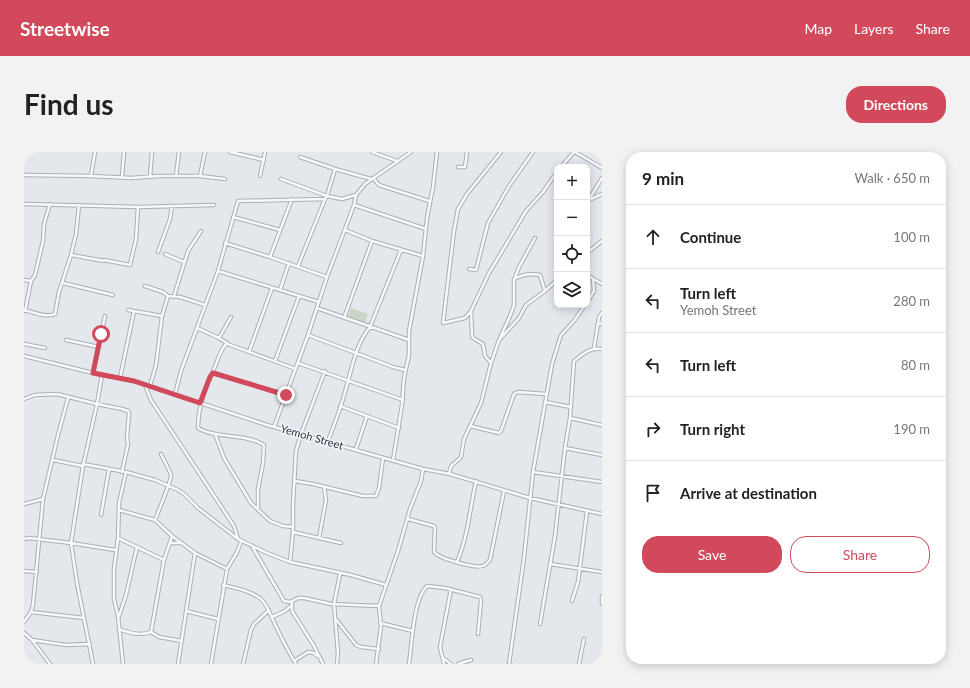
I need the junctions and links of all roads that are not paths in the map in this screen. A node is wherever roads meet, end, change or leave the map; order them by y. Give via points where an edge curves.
1 (95, 152) edge
2 (124, 152) edge
3 (152, 152) edge
4 (178, 152) edge
5 (205, 152) edge
6 (230, 152) edge
7 (265, 152) edge
8 (372, 152) edge
9 (411, 152) edge
10 (437, 152) edge
11 (467, 152) edge
12 (501, 152) edge
13 (533, 152) edge
14 (574, 152) edge
15 (584, 152) edge
16 (582, 155) junction
17 (300, 157) dead end
18 (264, 160) junction
19 (397, 161) junction
20 (564, 164) edge
21 (458, 167) dead end
22 (601, 167) edge
23 (335, 170) junction
24 (24, 175) edge
25 (91, 176) junction
26 (176, 176) junction
27 (200, 176) junction
28 (260, 176) dead end
29 (554, 176) edge
30 (150, 177) junction
31 (122, 178) junction
32 (372, 178) junction
33 (602, 178) edge
34 (225, 179) dead end
35 (281, 180) dead end
36 (602, 194) edge
37 (356, 195) junction
38 (590, 196) edge
39 (326, 197) junction
40 (590, 198) edge
41 (293, 199) junction
42 (429, 201) junction
43 (24, 204) edge
44 (50, 204) junction
45 (79, 205) junction
46 (214, 205) dead end
47 (354, 205) junction
48 (172, 206) junction
49 (138, 207) junction
50 (233, 217) junction
51 (426, 229) junction
52 (280, 230) junction
53 (345, 230) junction
54 (201, 231) dead end
55 (535, 238) dead end
56 (602, 241) edge
57 (372, 242) junction
58 (225, 243) junction
59 (401, 250) junction
60 (590, 251) edge
61 (158, 252) dead end
62 (165, 254) dead end
63 (72, 255) junction
64 (423, 256) junction
65 (270, 257) junction
66 (104, 260) dead end
67 (108, 262) dead end
68 (184, 262) junction
69 (289, 263) junction
70 (298, 266) junction
71 (468, 269) dead end
72 (218, 270) junction
73 (327, 277) junction
74 (590, 277) edge
75 (593, 279) junction
76 (24, 280) edge
77 (514, 280) junction
78 (32, 282) junction
79 (62, 283) junction
80 (554, 283) edge
81 (602, 284) edge
82 (145, 286) dead end
83 (272, 288) junction
84 (280, 290) junction
85 (545, 291) junction
86 (113, 295) dead end
87 (168, 296) junction
88 (174, 296) junction
89 (299, 296) junction
90 (590, 297) edge
91 (319, 302) junction
92 (205, 305) junction
93 (317, 308) junction
94 (583, 308) edge
95 (25, 310) edge
96 (128, 310) dead end
97 (134, 311) junction
98 (471, 311) junction
99 (602, 313) edge
100 (105, 316) dead end
101 (162, 316) junction
102 (231, 317) dead end
103 (344, 318) junction
104 (598, 323) junction
105 (602, 324) edge
106 (370, 326) junction
107 (197, 328) junction
108 (308, 335) junction
109 (219, 338) junction
110 (66, 340) dead end
111 (409, 340) junction
112 (499, 340) junction
113 (227, 343) junction
114 (24, 344) edge
115 (99, 347) junction
116 (45, 348) dead end
117 (594, 348) junction
118 (602, 349) edge
119 (249, 352) junction
120 (356, 353) junction
121 (24, 356) edge
122 (275, 361) junction
123 (491, 362) junction
124 (298, 363) junction
125 (296, 368) junction
126 (405, 370) junction
127 (325, 371) junction
128 (93, 373) junction
129 (213, 373) junction
130 (102, 375) junction
131 (120, 378) junction
132 (348, 380) junction
133 (145, 384) junction
134 (150, 386) junction
135 (175, 394) junction
136 (546, 394) junction
137 (286, 395) junction
138 (68, 398) junction
139 (24, 399) edge
140 (403, 400) junction
141 (545, 402) junction
142 (200, 403) junction
143 (97, 404) junction
144 (340, 406) junction
145 (570, 407) junction
146 (367, 416) junction
147 (570, 418) junction
148 (602, 425) edge
149 (274, 426) junction
150 (470, 426) junction
151 (399, 428) junction
152 (215, 434) junction
153 (301, 434) junction
154 (328, 441) junction
155 (565, 448) junction
156 (356, 449) junction
157 (161, 454) dead end
158 (602, 454) edge
159 (383, 458) junction
160 (53, 460) junction
161 (393, 460) junction
162 (83, 465) junction
163 (109, 469) junction
164 (423, 469) junction
165 (124, 472) junction
166 (533, 472) junction
167 (450, 474) junction
168 (562, 475) junction
169 (295, 481) junction
170 (476, 481) junction
171 (602, 482) edge
172 (167, 486) junction
173 (324, 487) junction
174 (504, 491) junction
175 (530, 498) junction
176 (43, 499) junction
177 (24, 504) edge
178 (559, 505) junction
179 (119, 510) junction
180 (258, 510) junction
181 (587, 511) junction
182 (602, 514) edge
183 (101, 515) dead end
184 (408, 519) junction
185 (155, 520) junction
186 (293, 527) junction
187 (293, 532) junction
188 (172, 536) junction
189 (118, 538) junction
190 (318, 538) junction
191 (24, 539) edge
192 (39, 539) junction
193 (238, 539) junction
194 (71, 542) junction
195 (241, 542) junction
196 (170, 543) junction
197 (182, 543) junction
198 (341, 543) dead end
199 (137, 547) junction
200 (253, 548) junction
201 (115, 550) junction
202 (195, 553) junction
203 (164, 560) junction
204 (290, 562) junction
205 (458, 562) junction
206 (550, 564) junction
207 (226, 568) junction
208 (579, 568) junction
209 (24, 571) edge
210 (37, 572) junction
211 (602, 572) edge
212 (340, 574) junction
213 (223, 585) junction
214 (386, 585) junction
215 (451, 589) junction
216 (602, 596) edge
217 (572, 600) dead end
218 (292, 601) junction
219 (334, 604) junction
220 (602, 604) edge
221 (292, 605) junction
222 (379, 606) junction
223 (269, 610) junction
224 (31, 612) junction
225 (186, 612) junction
226 (118, 616) junction
227 (272, 617) junction
228 (84, 618) junction
229 (334, 618) junction
230 (218, 619) junction
231 (24, 622) edge
232 (380, 623) junction
233 (540, 624) dead end
234 (119, 629) junction
235 (413, 631) junction
236 (151, 632) junction
237 (24, 633) edge
238 (478, 634) dead end
239 (584, 639) dead end
240 (32, 640) junction
241 (182, 641) junction
242 (90, 644) junction
243 (379, 649) junction
244 (442, 658) junction
245 (471, 660) dead end
246 (294, 661) junction
247 (50, 664) edge
248 (93, 664) edge
249 (123, 664) edge
250 (178, 664) edge
251 (211, 664) edge
252 (243, 664) edge
253 (296, 664) edge
254 (322, 664) edge
255 (336, 664) edge
256 (376, 664) edge
257 (409, 664) edge
258 (444, 664) edge
259 (451, 664) edge
260 (458, 664) edge
261 (509, 664) edge
262 (579, 664) edge

1 - 25 street
2 - 31 street
3 - 30 street
4 - 26 street
5 - 27 street
6 - 18 street
7 - 18 street
8 - 19 street
9 - 19 street
10 - 42 street
11 - 21 street via 464,167
12 - 98 street via 462,200 458,209 443,324 465,318
13 - 71 street via 509,186 488,223 476,270
14 - 16 street
14 - 20 street
15 - 16 street
16 - 22 street
17 - 23 street
18 - 28 street
19 - 32 street
23 - 32 street
23 - 39 street
24 - 25 street
25 - 31 street
26 - 27 street
26 - 30 street
27 - 34 street
29 - 98 street via 526,211 489,273
30 - 31 street
32 - 37 street
32 - 42 street via 379,185
33 - 38 street
35 - 39 street
36 - 40 street
37 - 39 street via 342,199
37 - 47 street
39 - 41 street
39 - 70 street
41 - 50 street via 238,201
41 - 52 street
42 - 51 street
43 - 44 street
44 - 45 street
44 - 78 street
45 - 49 street
45 - 63 street
46 - 48 street
47 - 51 street
47 - 53 street
48 - 49 street
48 - 61 street
49 - 66 street via 136,239 130,265
50 - 52 street
50 - 58 street
51 - 64 street
52 - 65 street
53 - 57 street
53 - 73 street
54 - 68 street
55 - 77 street
56 - 60 street
57 - 59 street
57 - 103 street
58 - 65 street
58 - 72 street
59 - 64 street
59 - 106 street
62 - 68 street
63 - 67 street
63 - 79 street
64 - 111 street
65 - 69 street
68 - 88 street
69 - 70 street
69 - 84 street
70 - 73 street
72 - 83 street
72 - 92 street
73 - 91 street
74 - 75 street
75 - 81 street
75 - 90 street via 594,291
76 - 78 street
77 - 85 street via 522,275 540,275
77 - 112 street via 514,305
78 - 95 street
79 - 86 street
79 - 95 street via 55,314 45,315
80 - 85 street
82 - 87 street
83 - 84 street
83 - 119 street
84 - 89 street
85 - 112 street via 526,305
87 - 88 street
87 - 101 street
88 - 92 street
89 - 91 street
89 - 122 street
91 - 93 street
92 - 107 street
93 - 103 street
93 - 108 street
94 - 136 street via 561,335 553,358
96 - 97 street
97 - 101 street
97 - 131 street
98 - 123 street via 473,338 483,344 485,356
99 - 104 street
100 - 115 street
101 - 134 street via 156,365
102 - 109 street
103 - 106 street
104 - 105 street
104 - 117 street
106 - 111 street
106 - 120 street
107 - 109 street
107 - 135 street
108 - 120 street
108 - 124 street
109 - 113 street
110 - 115 street
111 - 126 street
112 - 123 street
113 - 119 street
113 - 129 street via 220,352
114 - 116 street
115 - 128 street
117 - 118 street
117 - 145 street via 574,361
119 - 122 street
120 - 126 street
120 - 132 street
121 - 128 street, Yemoh Street
122 - 125 street
123 - 150 street via 481,403
124 - 125 street
124 - 127 street
125 - 137 street
126 - 140 street
127 - 132 street
127 - 153 street
128 - 130 street, Yemoh Street
129 - 137 street
129 - 142 street
130 - 131 street, Yemoh Street
130 - 143 street
131 - 133 street, Yemoh Street
132 - 140 street
132 - 144 street
133 - 134 street, Yemoh Street
133 - 193 street via 152,400 234,526
134 - 135 street, Yemoh Street
135 - 142 street, Yemoh Street
136 - 141 street
136 - 150 street via 514,394 499,433
137 - 149 street
138 - 139 street via 51,393
138 - 143 street
138 - 160 street
140 - 151 street
141 - 145 street
141 - 166 street
142 - 149 street, Yemoh Street
142 - 152 street via 198,428
143 - 162 street
143 - 165 street via 126,410 129,413
144 - 146 street
144 - 154 street
145 - 147 street
146 - 151 street
146 - 156 street
147 - 148 street
147 - 155 street
149 - 153 street, Yemoh Street
150 - 167 street via 464,439 461,457 450,466
151 - 161 street
152 - 180 street via 224,458 251,503
152 - 180 street via 249,439 264,445
153 - 154 street, Yemoh Street
153 - 169 street via 295,461
154 - 156 street, Yemoh Street
155 - 158 street
155 - 168 street
156 - 159 street, Yemoh Street
157 - 172 street via 172,478
159 - 161 street, Yemoh Street
159 - 173 street via 376,496 363,496
160 - 162 street
160 - 176 street
161 - 164 street, Yemoh Street
162 - 163 street
162 - 194 street
163 - 165 street
163 - 183 street
164 - 167 street, Yemoh Street
164 - 184 street via 422,481
165 - 172 street via 156,480
165 - 179 street
166 - 168 street
166 - 175 street
167 - 170 street, Yemoh Street
168 - 171 street
168 - 178 street
169 - 173 street
169 - 186 street
170 - 174 street, Yemoh Street
170 - 205 street via 467,534
172 - 185 street
172 - 193 street via 184,494
173 - 190 street via 326,500
174 - 175 street, Yemoh Street
174 - 205 street via 490,560 481,566
175 - 178 street, Yemoh Street
175 - 261 street
176 - 177 street
176 - 192 street
178 - 181 street, Yemoh Street
178 - 206 street
179 - 185 street
179 - 189 street
180 - 186 street via 270,521
181 - 182 street, Yemoh Street
181 - 208 street
184 - 205 street via 434,526 434,552 440,557
184 - 214 street
185 - 188 street
186 - 187 street
187 - 190 street
187 - 204 street
188 - 196 street
188 - 197 street
189 - 199 street
189 - 201 street
190 - 198 street
191 - 192 street
192 - 194 street
192 - 210 street
193 - 195 street
194 - 201 street
194 - 228 street
195 - 200 street
195 - 207 street
196 - 197 street
196 - 203 street
197 - 202 street
199 - 203 street
199 - 226 street via 126,595
200 - 204 street
200 - 218 street via 282,601
201 - 226 street via 114,589
202 - 207 street
202 - 225 street
203 - 236 street
204 - 212 street
206 - 208 street
206 - 233 street
207 - 213 street
208 - 211 street
208 - 217 street via 578,582
209 - 210 street
210 - 224 street
212 - 214 street
212 - 219 street
213 - 223 street via 254,594
213 - 230 street
214 - 222 street
215 - 235 street via 427,586 423,590 416,610
215 - 238 street via 480,597
215 - 244 street via 440,648
216 - 220 street
218 - 219 street via 304,598
218 - 221 street
219 - 222 street
219 - 229 street
221 - 227 street
221 - 254 street via 292,611
222 - 232 street
223 - 227 street
223 - 252 street via 251,630
224 - 228 street
224 - 231 street
225 - 230 street
225 - 241 street
226 - 234 street
227 - 246 street
228 - 242 street
229 - 243 street via 356,645
229 - 255 street via 338,653
230 - 251 street
232 - 235 street
232 - 243 street
234 - 236 street via 139,634
234 - 249 street
235 - 257 street
236 - 241 street via 159,637
237 - 240 street
239 - 262 street
240 - 242 street via 66,645
240 - 247 street
241 - 250 street
242 - 248 street
243 - 256 street
244 - 258 street
244 - 259 street
245 - 260 street
246 - 253 street
246 - 254 street via 311,652 316,654

